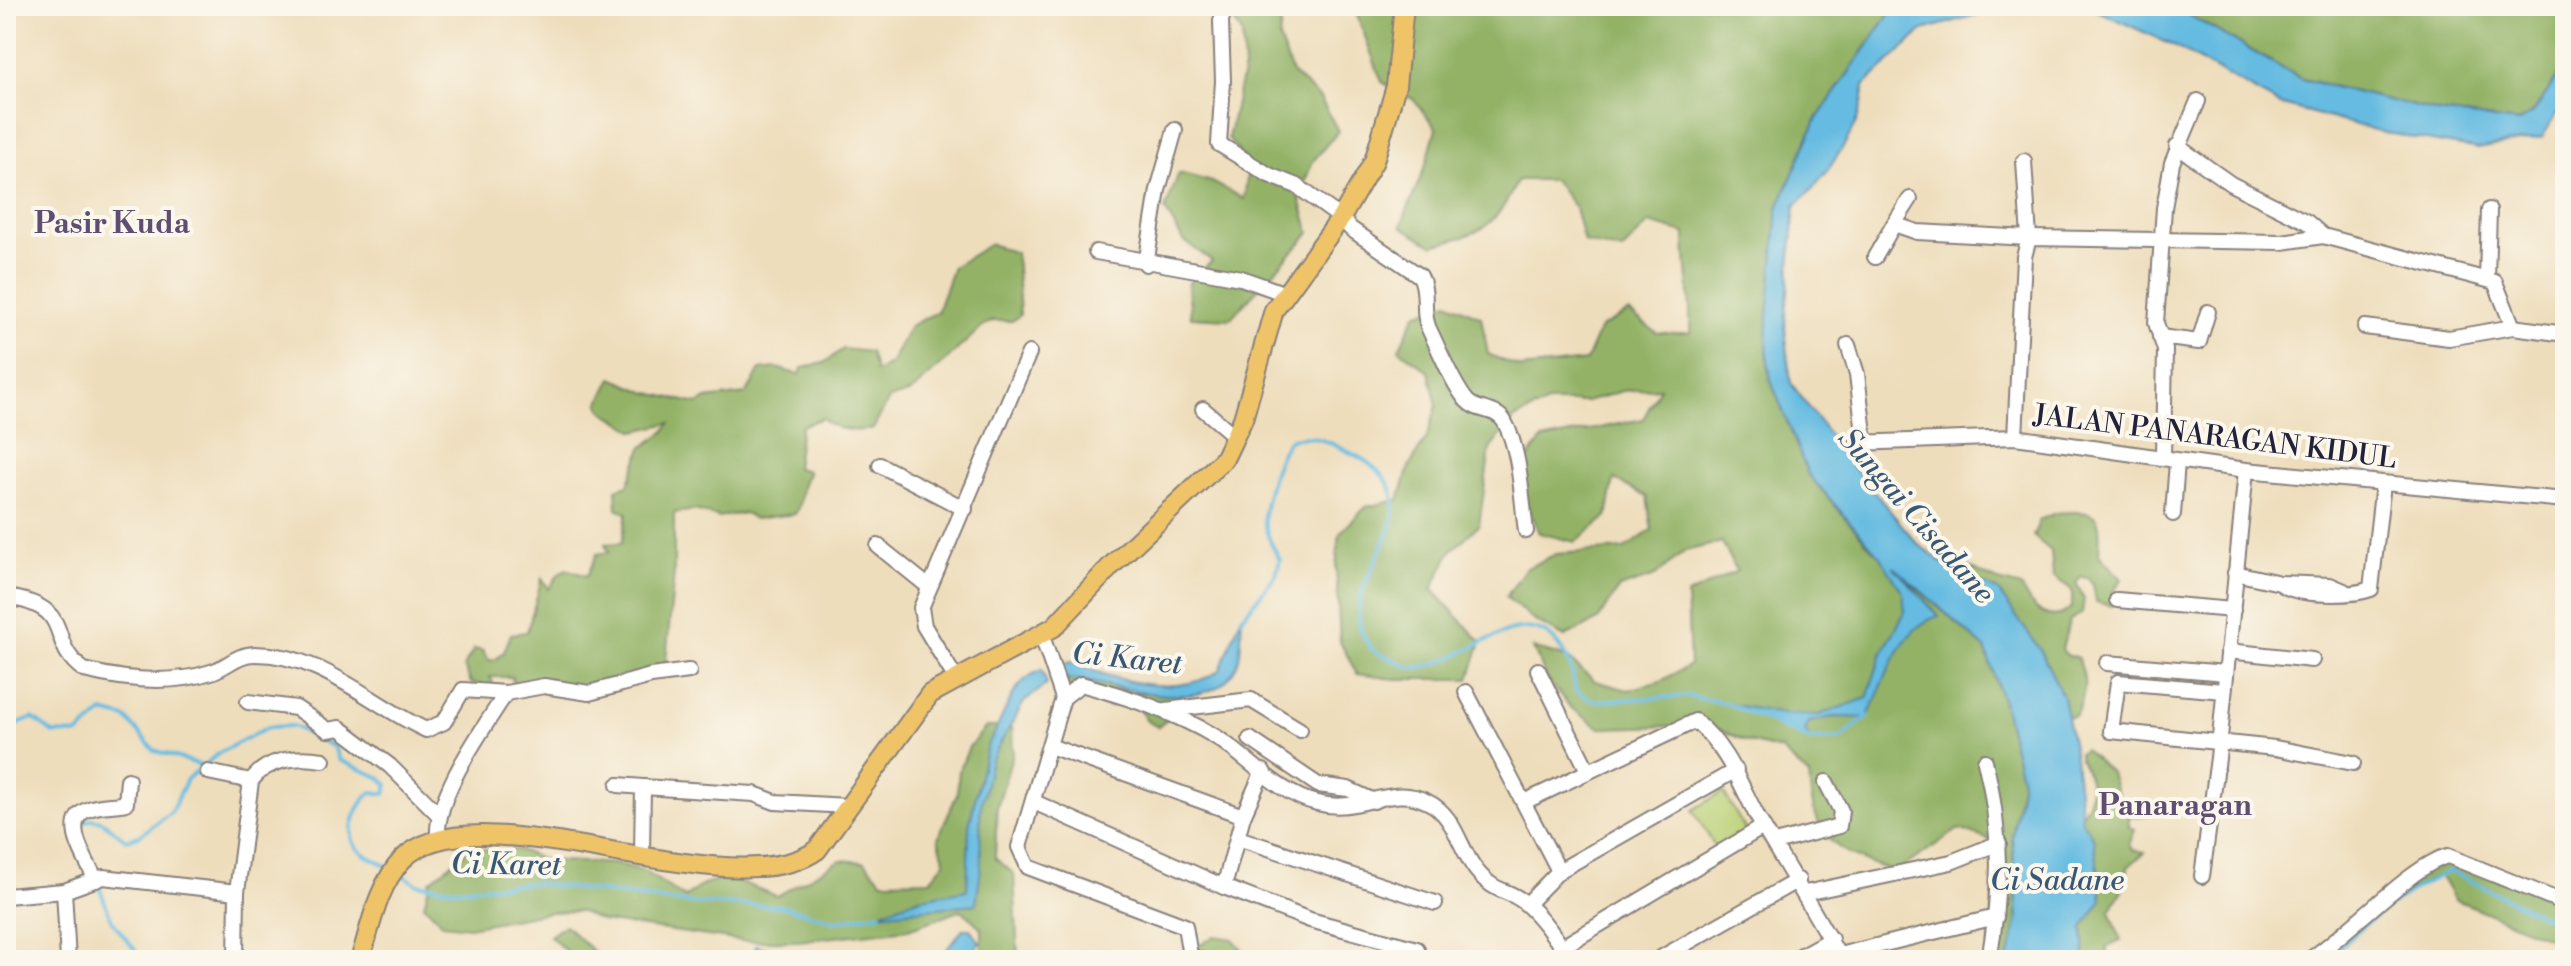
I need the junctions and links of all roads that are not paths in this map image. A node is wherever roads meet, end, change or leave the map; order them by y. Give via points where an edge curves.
1 (1225, 6) edge
2 (1404, 6) edge
3 (2198, 101) dead end
4 (1175, 130) dead end
5 (2177, 146) junction
6 (2024, 161) dead end
7 (1910, 199) dead end
8 (2489, 210) dead end
9 (1341, 218) junction
10 (1894, 224) junction
11 (2323, 236) junction
12 (2029, 238) junction
13 (2163, 238) junction
14 (1096, 252) dead end
15 (1875, 257) dead end
16 (1146, 264) junction
17 (2487, 279) junction
18 (1283, 293) junction
19 (2208, 312) dead end
20 (2365, 327) dead end
21 (2513, 327) junction
22 (2565, 334) edge
23 (2160, 337) junction
24 (1848, 345) dead end
25 (1029, 353) dead end
26 (1203, 409) dead end
27 (1236, 437) junction
28 (2015, 437) junction
29 (2170, 459) junction
30 (880, 465) dead end
31 (2246, 470) junction
32 (2383, 484) junction
33 (2565, 500) edge
34 (965, 509) junction
35 (2173, 514) dead end
36 (1526, 531) dead end
37 (878, 546) dead end
38 (2235, 573) junction
39 (929, 587) junction
40 (6, 597) edge
41 (2117, 600) dead end
42 (2233, 610) junction
43 (1042, 636) junction
44 (2228, 651) junction
45 (2312, 660) dead end
46 (2107, 663) dead end
47 (1538, 670) dead end
48 (689, 671) dead end
49 (2226, 673) junction
50 (956, 679) junction
51 (2224, 691) junction
52 (1062, 692) junction
53 (1466, 692) dead end
54 (506, 693) junction
55 (248, 702) dead end
56 (1163, 710) junction
57 (1300, 730) dead end
58 (1250, 739) dead end
59 (2219, 744) junction
60 (1050, 746) junction
61 (323, 760) dead end
62 (1985, 761) dead end
63 (2353, 763) dead end
64 (1736, 770) junction
65 (1263, 771) junction
66 (1588, 771) junction
67 (208, 772) dead end
68 (128, 780) dead end
69 (251, 781) junction
70 (1826, 782) dead end
71 (618, 785) dead end
72 (643, 787) junction
73 (1374, 801) junction
74 (1034, 802) junction
75 (1524, 802) junction
76 (848, 806) junction
77 (438, 814) junction
78 (1243, 816) junction
79 (1763, 827) junction
80 (1238, 838) junction
81 (438, 839) junction
82 (1775, 843) junction
83 (1999, 843) junction
84 (642, 855) junction
85 (1559, 871) junction
86 (2202, 876) dead end
87 (106, 878) junction
88 (1224, 887) junction
89 (1802, 887) junction
90 (64, 891) junction
91 (237, 892) junction
92 (6, 896) edge
93 (1435, 903) dead end
94 (2565, 903) edge
95 (1527, 904) junction
96 (1996, 917) junction
97 (1831, 939) junction
98 (1417, 949) dead end
99 (1566, 954) edge
100 (1840, 958) edge
101 (68, 960) edge
102 (236, 960) edge
103 (360, 960) edge
104 (1201, 960) edge
105 (1657, 960) edge
106 (1793, 960) edge
107 (1989, 960) edge
108 (2309, 960) edge

1 - 9 street via 1219,144 1297,186
2 - 9 main road via 1390,115 1374,161
3 - 5 street
4 - 16 street
5 - 11 street via 2231,184 2307,222
5 - 13 street
6 - 12 street
7 - 10 street
8 - 17 street
9 - 18 main road
9 - 36 street via 1420,276 1424,318 1461,390 1474,406 1499,415 1505,423
10 - 12 street via 1917,232
10 - 15 street
11 - 13 street via 2282,242
11 - 17 street
12 - 13 street
12 - 28 street
13 - 23 street via 2156,323
14 - 16 street
16 - 18 street via 1241,278
17 - 21 street via 2499,287
18 - 27 main road via 1268,325
19 - 23 street via 2199,342
20 - 21 street via 2449,338
21 - 22 street
23 - 29 street
24 - 28 street, JALAN PANARAGAN KIDUL via 1857,374 1861,443
25 - 34 street
26 - 27 street
27 - 43 main road via 1210,477
28 - 29 street, JALAN PANARAGAN KIDUL
29 - 31 street, JALAN PANARAGAN KIDUL
29 - 35 street
30 - 34 street
31 - 32 street, JALAN PANARAGAN KIDUL
31 - 38 street
32 - 33 street, JALAN PANARAGAN KIDUL
32 - 38 street via 2374,584 2365,592 2292,591 2280,583
34 - 39 street
37 - 39 street
38 - 42 street
39 - 50 street via 921,616
40 - 54 street via 43,606 75,664 98,674 173,680 214,671 246,656 279,658 343,680 426,730 444,722 463,690
41 - 42 street
42 - 44 street
43 - 50 main road
43 - 52 street
44 - 45 street
44 - 49 street
46 - 49 street
47 - 66 street
48 - 54 street via 589,693 544,686
49 - 51 street
50 - 76 main road via 914,711
51 - 59 street
51 - 59 street via 2118,682 2111,731
52 - 56 street via 1081,684
52 - 60 street
53 - 75 street
54 - 77 street
55 - 77 street via 296,708 328,730 340,728 390,766
56 - 57 street via 1251,700
56 - 65 street
58 - 73 street via 1318,785 1348,789
59 - 63 street
59 - 86 street
60 - 74 street
60 - 78 street
61 - 69 street via 290,757
62 - 83 street
64 - 66 street via 1692,720
64 - 79 street
64 - 85 street
65 - 73 street via 1312,802 1348,807
65 - 78 street
66 - 75 street
67 - 69 street
68 - 87 street via 127,801 80,814 74,833
69 - 91 street
70 - 82 street via 1841,811 1839,826
71 - 72 street
72 - 76 street
72 - 84 street
73 - 95 street via 1404,794 1439,808 1474,867 1494,889
74 - 88 street
74 - 104 street via 1019,847 1028,867 1180,924 1188,931 1190,956
75 - 85 street
76 - 84 main road via 817,850 779,867
77 - 81 street
78 - 80 street
79 - 82 street
79 - 99 street
80 - 88 street
80 - 93 street
81 - 84 main road via 531,840
81 - 103 main road via 403,860 387,879
82 - 89 street
83 - 89 street via 1951,862
83 - 96 street
85 - 95 street
87 - 90 street
87 - 91 street
88 - 98 street via 1310,920
89 - 97 street
89 - 105 street
90 - 92 street
90 - 101 street
91 - 102 street
94 - 108 street via 2443,857
95 - 99 street
96 - 100 street
96 - 107 street
97 - 100 street
97 - 106 street

